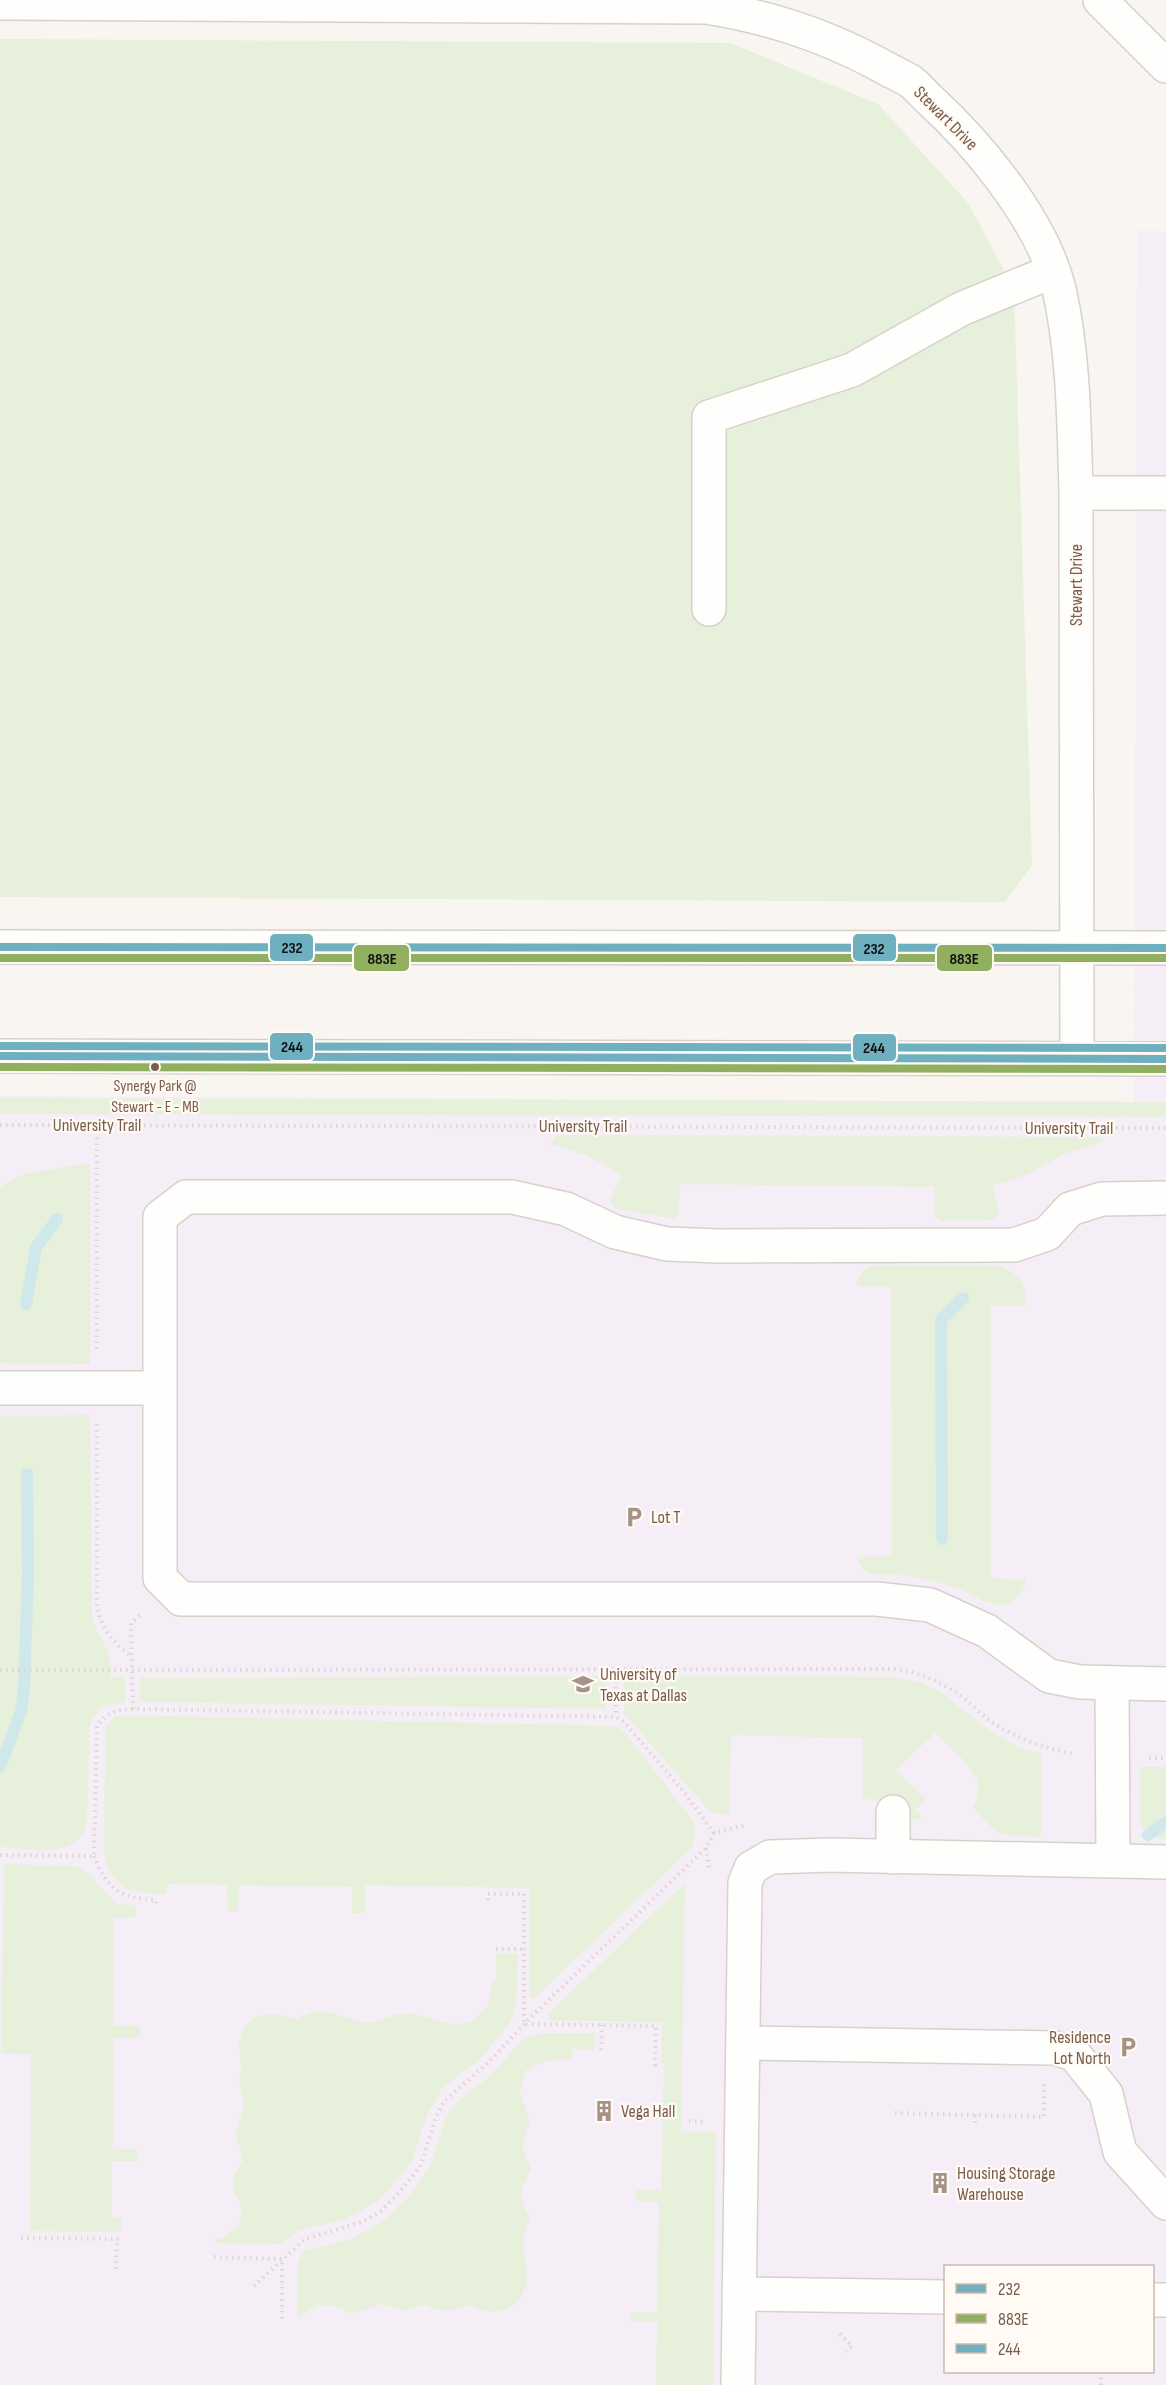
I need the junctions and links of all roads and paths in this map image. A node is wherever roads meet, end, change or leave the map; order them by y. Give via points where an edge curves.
1 (1100, 0) edge
2 (0, 3) edge
3 (271, 3) edge
4 (1166, 66) edge
5 (1053, 272) junction
6 (1076, 493) junction
7 (1166, 493) edge
8 (709, 609) dead end
9 (0, 947) edge
10 (1076, 948) junction
11 (1166, 948) edge
12 (0, 1056) edge
13 (1077, 1058) junction
14 (1166, 1059) edge
15 (0, 1125) edge
16 (97, 1125) junction
17 (1166, 1128) edge
18 (1166, 1198) edge
19 (97, 1360) dead end
20 (0, 1388) edge
21 (160, 1388) junction
22 (97, 1417) dead end
23 (144, 1612) dead end
24 (131, 1656) junction
25 (615, 1669) junction
26 (0, 1670) edge
27 (131, 1670) junction
28 (1112, 1683) junction
29 (1166, 1684) edge
30 (133, 1708) junction
31 (616, 1717) junction
32 (1113, 1756) junction
33 (1166, 1758) edge
34 (893, 1812) dead end
35 (0, 1855) edge
36 (94, 1856) junction
37 (893, 1857) junction
38 (1113, 1860) junction
39 (1166, 1862) edge
40 (488, 1900) dead end
41 (155, 1906) dead end
42 (496, 1949) dead end
43 (524, 1949) junction
44 (524, 2024) junction
45 (602, 2025) junction
46 (743, 2043) junction
47 (601, 2050) dead end
48 (650, 2065) dead end
49 (895, 2113) dead end
50 (975, 2115) junction
51 (1044, 2117) dead end
52 (975, 2123) dead end
53 (1166, 2203) edge
54 (21, 2238) dead end
55 (117, 2239) junction
56 (122, 2239) dead end
57 (214, 2257) dead end
58 (282, 2259) junction
59 (116, 2270) dead end
60 (254, 2286) dead end
61 (740, 2294) junction
62 (944, 2297) edge
63 (282, 2319) dead end
64 (738, 2385) edge

1 - 4 street
2 - 3 street, Stewart Drive
3 - 5 street, Stewart Drive via 706,7 757,16 806,31 910,82 952,121 1016,198
5 - 6 street, Stewart Drive via 1069,359
5 - 8 street via 961,309 852,370 709,417
6 - 7 street
6 - 10 street, Stewart Drive
9 - 10 street
10 - 11 street
10 - 13 street, Stewart Drive
12 - 13 street
13 - 14 street
15 - 16 path, University Trail
16 - 17 path, University Trail
16 - 19 path
18 - 21 street via 1102,1199 1070,1209 1047,1234 1014,1245 719,1246 657,1241 615,1232 566,1209 512,1197 186,1197 160,1217
20 - 21 street
21 - 28 street via 160,1578 181,1599 877,1599 930,1605 987,1631 1049,1676
22 - 24 path via 97,1607 106,1633
23 - 24 path via 131,1623
24 - 27 path
25 - 27 path
25 - 31 path
25 - 32 path via 918,1672 965,1699 990,1720 1030,1741 1061,1752
26 - 27 path
27 - 30 path
28 - 29 street
28 - 32 street
30 - 31 path
30 - 36 path via 105,1715 97,1726
31 - 44 path via 684,1792 714,1833 706,1848
32 - 33 path
32 - 38 street
34 - 37 street
35 - 36 path
36 - 41 path via 102,1876 120,1893 156,1900
37 - 38 street
37 - 46 street via 770,1857 751,1868 745,1883
38 - 39 street
40 - 43 path via 488,1894 524,1894
42 - 43 path
43 - 44 path
44 - 45 path
44 - 58 path via 490,2061 444,2101 420,2167 381,2211 362,2222 305,2239
45 - 47 path
45 - 48 path via 656,2026 655,2065
46 - 53 street via 1055,2048 1074,2055 1106,2094 1120,2152
46 - 61 street
49 - 50 path
50 - 51 path
50 - 52 path
54 - 55 path
55 - 56 path
55 - 59 path
57 - 58 path
58 - 60 path
58 - 63 path
61 - 62 street
61 - 64 street

